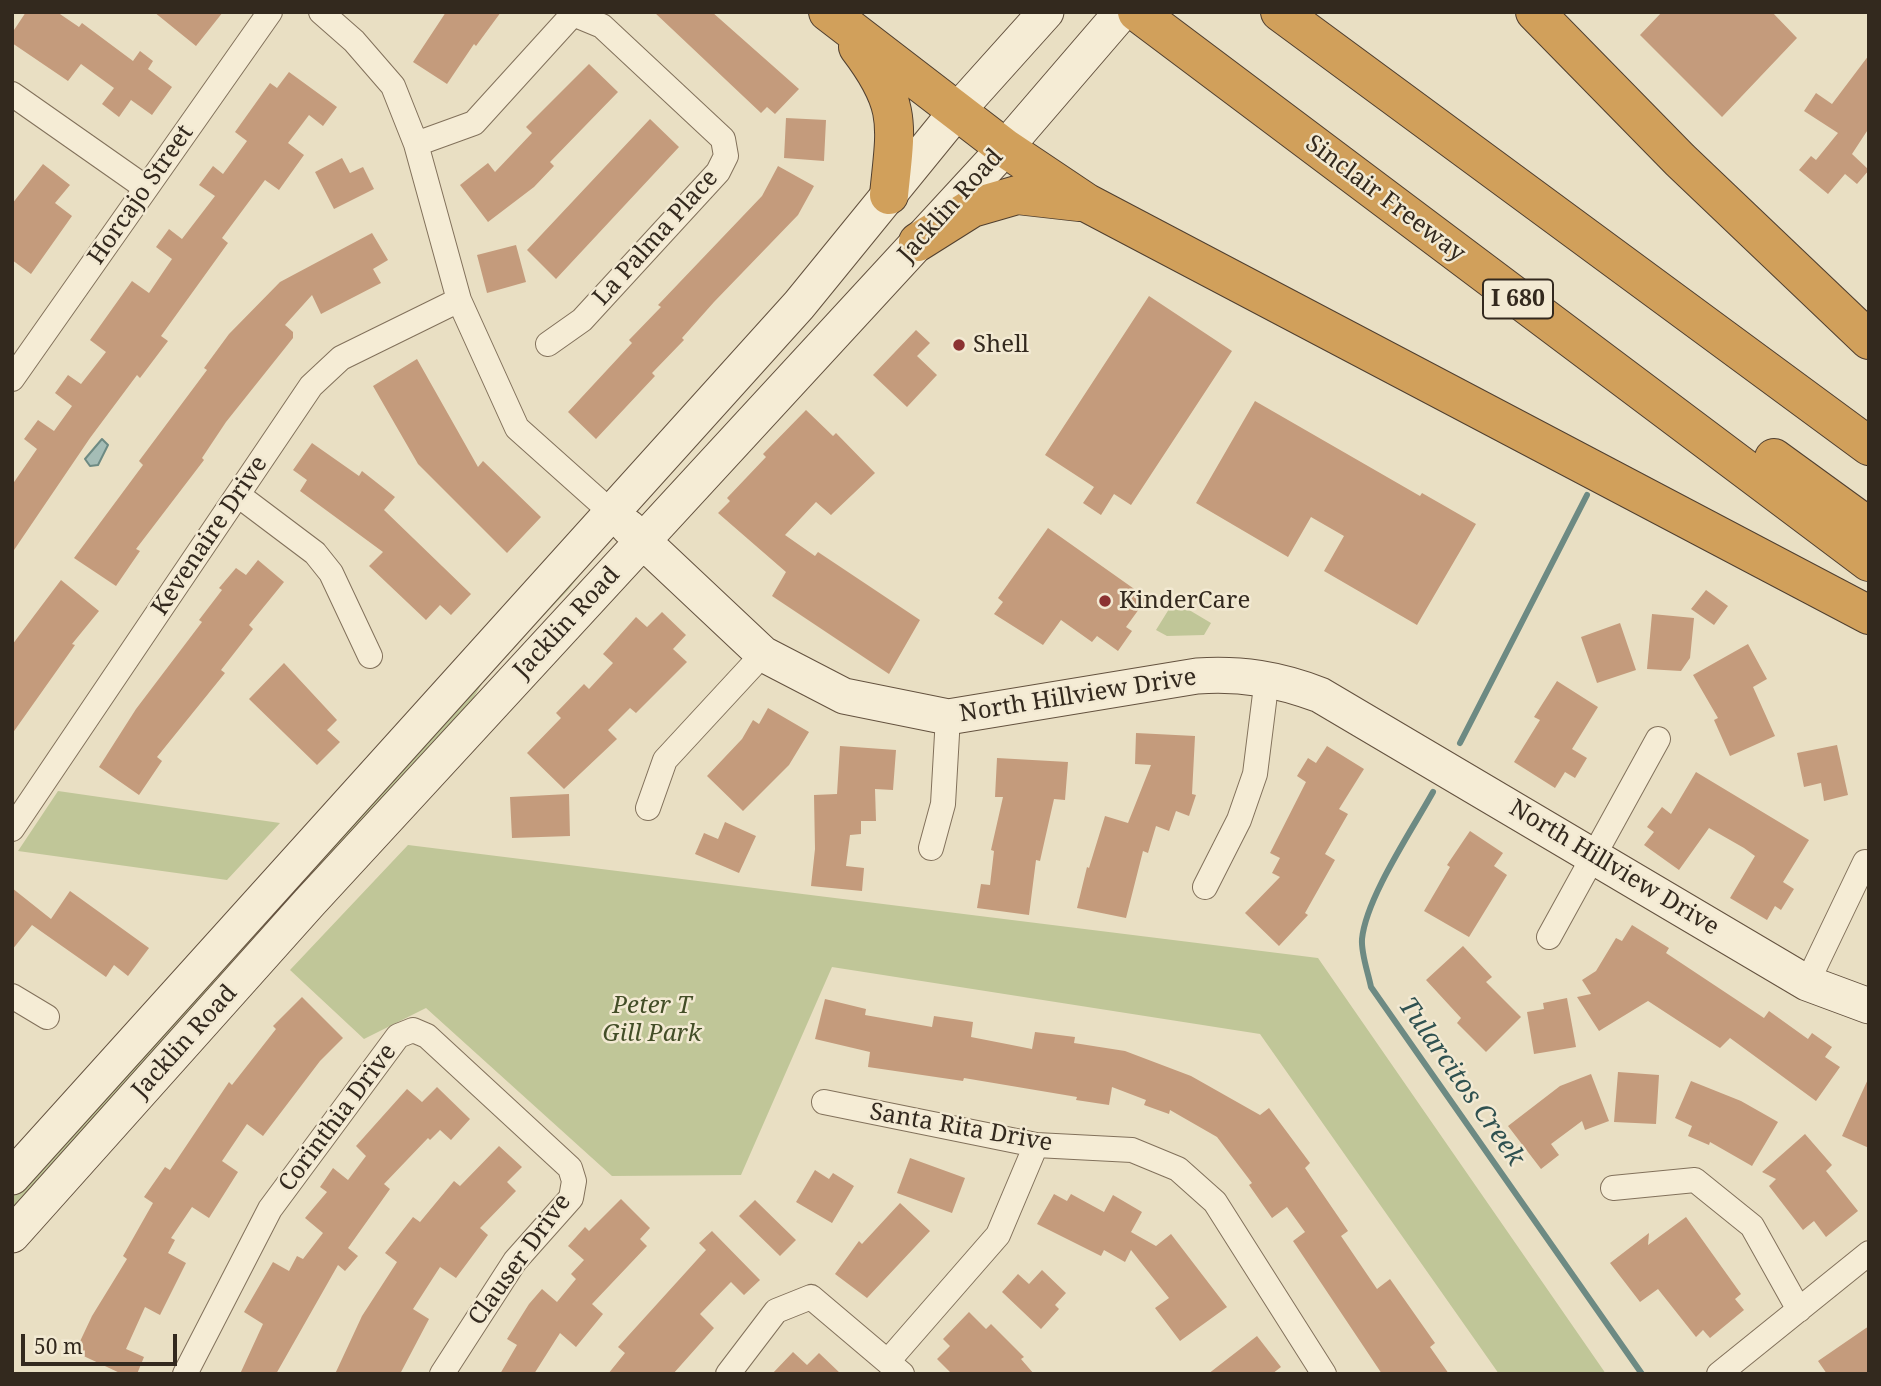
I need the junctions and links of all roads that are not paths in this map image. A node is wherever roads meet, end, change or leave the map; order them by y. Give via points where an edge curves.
1 (270, 12) edge
2 (321, 12) edge
3 (1046, 12) edge
4 (1122, 12) edge
5 (1137, 12) edge
6 (1280, 12) edge
7 (1535, 12) edge
8 (832, 16) edge
9 (1175, 21) edge
10 (12, 94) edge
11 (957, 111) junction
12 (416, 144) junction
13 (1005, 148) junction
14 (146, 188) junction
15 (889, 195) junction
16 (1087, 203) junction
17 (918, 242) junction
18 (459, 300) junction
19 (1869, 340) edge
20 (548, 344) dead end
21 (12, 379) edge
22 (1869, 446) edge
23 (238, 495) junction
24 (611, 512) junction
25 (1869, 527) edge
26 (644, 542) junction
27 (1869, 562) edge
28 (1869, 615) edge
29 (763, 654) junction
30 (370, 656) dead end
31 (1267, 678) junction
32 (948, 717) junction
33 (1658, 739) dead end
34 (648, 808) dead end
35 (12, 829) edge
36 (931, 848) dead end
37 (1594, 856) junction
38 (1865, 862) dead end
39 (1205, 887) dead end
40 (1549, 937) dead end
41 (1807, 983) junction
42 (12, 996) edge
43 (1869, 1006) edge
44 (47, 1017) dead end
45 (824, 1102) dead end
46 (1036, 1145) junction
47 (12, 1177) edge
48 (574, 1181) joint
49 (1613, 1188) dead end
50 (12, 1235) edge
51 (1869, 1253) edge
52 (1799, 1310) junction
53 (895, 1367) edge
54 (185, 1374) edge
55 (442, 1374) edge
56 (728, 1374) edge
57 (1324, 1374) edge
58 (1719, 1374) edge

1 - 14 street, Horcajo Street
2 - 12 street, North Hillview Drive via 355,41 393,86
3 - 11 main road, Jacklin Road
4 - 13 main road, Jacklin Road
5 - 9 highway, Sinclair Freeway / I 680
6 - 22 highway
7 - 19 highway via 1680,160
8 - 11 highway
8 - 15 highway via 883,79 896,124
9 - 25 highway, I 680
9 - 27 highway, Sinclair Freeway / I 680
10 - 14 street
11 - 13 highway
11 - 15 main road, Jacklin Road
12 - 18 street, North Hillview Drive
12 - 20 street, La Palma Place via 474,123 573,14 602,26 723,139 726,156 718,172 582,320
13 - 16 highway
13 - 17 main road, Jacklin Road
14 - 21 street, Horcajo Street
15 - 24 main road, Jacklin Road via 799,305
16 - 17 highway via 1017,195 972,208
16 - 28 highway
17 - 26 main road, Jacklin Road
18 - 23 street, Kevenaire Drive via 341,358 311,386
18 - 24 street, North Hillview Drive via 517,428
23 - 30 street via 315,553 331,573
23 - 35 street, Kevenaire Drive
24 - 26 main road, North Hillview Drive
24 - 47 main road, Jacklin Road
26 - 29 main road, North Hillview Drive
26 - 50 main road, Jacklin Road via 309,903
29 - 32 main road, North Hillview Drive via 844,696
29 - 34 street via 664,760
31 - 32 main road, North Hillview Drive via 1197,676
31 - 37 main road, North Hillview Drive via 1320,695
31 - 39 street via 1255,774 1239,820
32 - 36 street via 943,804
33 - 37 street
37 - 40 street
37 - 41 main road, North Hillview Drive
38 - 41 street
41 - 43 main road, North Hillview Drive
42 - 44 street
45 - 46 street, Santa Rita Drive
46 - 53 street via 998,1235
46 - 57 street, Santa Rita Drive via 1132,1150 1178,1169 1214,1202
48 - 54 street, Corinthia Drive via 570,1168 427,1036 413,1030 398,1036 270,1209
48 - 55 street, Clauser Drive via 571,1198 515,1261
49 - 52 street via 1695,1180 1752,1226
51 - 52 street
52 - 58 street
53 - 56 street via 811,1297 776,1311

